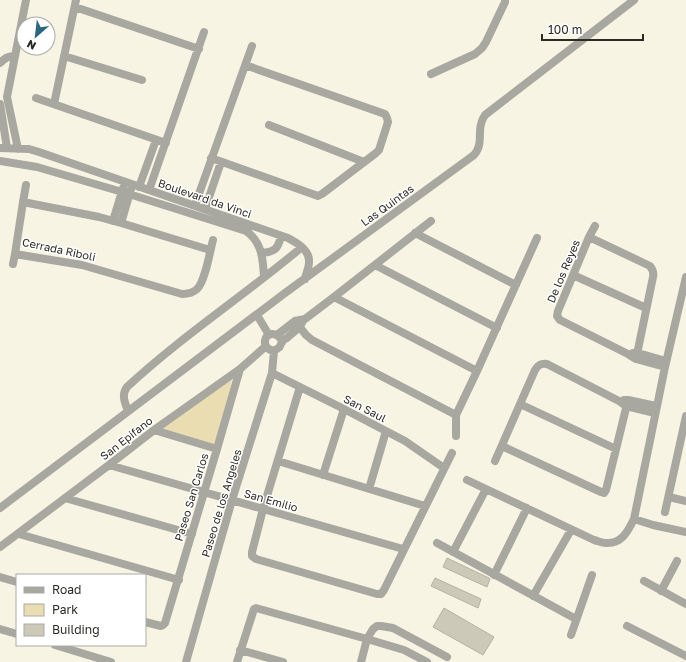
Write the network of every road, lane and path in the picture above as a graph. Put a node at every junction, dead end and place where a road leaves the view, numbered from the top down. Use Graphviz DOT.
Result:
graph roads {
  1 [pos="26,0"];
  2 [pos="505,0"];
  3 [pos="634,0"];
  4 [pos="75,4"];
  5 [pos="204,32"];
  6 [pos="252,46"];
  7 [pos="199,49"];
  8 [pos="15,56"];
  9 [pos="64,56"];
  10 [pos="0,63"];
  11 [pos="244,65"];
  12 [pos="431,74"];
  13 [pos="142,80"];
  14 [pos="4,98"];
  15 [pos="36,98"];
  16 [pos="0,104"];
  17 [pos="54,104"];
  18 [pos="269,125"];
  19 [pos="156,140"];
  20 [pos="166,143"];
  21 [pos="4,148"];
  22 [pos="21,149"];
  23 [pos="211,158"];
  24 [pos="0,161"];
  25 [pos="221,162"];
  26 [pos="364,162"];
  27 [pos="22,164"];
  28 [pos="132,184"];
  29 [pos="26,185"];
  30 [pos="149,190"];
  31 [pos="126,193"];
  32 [pos="23,202"];
  33 [pos="194,205"];
  34 [pos="204,209"];
  35 [pos="431,221"];
  36 [pos="117,222"];
  37 [pos="595,226"];
  38 [pos="259,228"];
  39 [pos="415,233"];
  40 [pos="281,236"];
  41 [pos="253,237"];
  42 [pos="590,237"];
  43 [pos="537,238"];
  44 [pos="213,240"];
  45 [pos="303,249"];
  46 [pos="210,250"];
  47 [pos="261,253"];
  48 [pos="15,254"];
  49 [pos="13,264"];
  50 [pos="375,265"];
  51 [pos="573,274"];
  52 [pos="264,277"];
  53 [pos="686,277"];
  54 [pos="305,279"];
  55 [pos="516,285"];
  56 [pos="334,297"];
  57 [pos="646,308"];
  58 [pos="257,315"];
  59 [pos="298,324"];
  60 [pos="497,328"];
  61 [pos="276,337"];
  62 [pos="266,346"];
  63 [pos="274,351"];
  64 [pos="637,356"];
  65 [pos="666,364"];
  66 [pos="240,369"];
  67 [pos="477,372"];
  68 [pos="272,373"];
  69 [pos="300,387"];
  70 [pos="624,402"];
  71 [pos="520,404"];
  72 [pos="344,409"];
  73 [pos="656,410"];
  74 [pos="128,412"];
  75 [pos="456,415"];
  76 [pos="686,416"];
  77 [pos="154,430"];
  78 [pos="386,431"];
  79 [pos="456,436"];
  80 [pos="502,446"];
  81 [pos="217,449"];
  82 [pos="616,449"];
  83 [pos="452,453"];
  84 [pos="495,461"];
  85 [pos="278,462"];
  86 [pos="109,465"];
  87 [pos="444,468"];
  88 [pos="323,475"];
  89 [pos="467,480"];
  90 [pos="486,488"];
  91 [pos="369,489"];
  92 [pos="204,492"];
  93 [pos="669,497"];
  94 [pos="65,498"];
  95 [pos="232,500"];
  96 [pos="686,501"];
  97 [pos="425,506"];
  98 [pos="0,508"];
  99 [pos="527,508"];
  100 [pos="263,509"];
  101 [pos="665,512"];
  102 [pos="634,519"];
  103 [pos="571,530"];
  104 [pos="686,532"];
  105 [pos="19,534"];
  106 [pos="192,534"];
  107 [pos="437,543"];
  108 [pos="0,547"];
  109 [pos="403,549"];
  110 [pos="453,552"];
  111 [pos="677,561"];
  112 [pos="494,575"];
  113 [pos="592,575"];
  114 [pos="0,577"];
  115 [pos="179,580"];
  116 [pos="644,581"];
  117 [pos="16,582"];
  118 [pos="661,591"];
  119 [pos="533,596"];
  120 [pos="686,604"];
  121 [pos="576,619"];
  122 [pos="146,622"];
  123 [pos="627,626"];
  124 [pos="0,629"];
  125 [pos="16,634"];
  126 [pos="571,635"];
  127 [pos="367,639"];
  128 [pos="58,646"];
  129 [pos="240,650"];
  130 [pos="686,656"];
  131 [pos="446,658"];
  132 [pos="112,662"];
  133 [pos="186,662"];
  134 [pos="237,662"];
  135 [pos="283,662"];
  136 [pos="361,662"];
  137 [pos="427,662"];
  1 -- 8 [label="street"];
  2 -- 12 [label="street"];
  3 -- 54 [label="street, Las Quintas"];
  4 -- 7 [label="street"];
  4 -- 9 [label="street"];
  5 -- 7 [label="street"];
  6 -- 11 [label="street"];
  7 -- 20 [label="street"];
  8 -- 10 [label="street"];
  8 -- 14 [label="street"];
  9 -- 13 [label="street"];
  9 -- 17 [label="street"];
  11 -- 23 [label="street"];
  11 -- 26 [label="street"];
  14 -- 22 [label="street"];
  15 -- 17 [label="street"];
  16 -- 21 [label="street"];
  17 -- 19 [label="street"];
  18 -- 26 [label="street"];
  19 -- 20 [label="street"];
  19 -- 28 [label="street"];
  20 -- 30 [label="street"];
  21 -- 22 [label="street, Boulevard da Vinci"];
  22 -- 27 [label="street"];
  22 -- 28 [label="street, Boulevard da Vinci"];
  23 -- 25 [label="street"];
  23 -- 33 [label="street"];
  24 -- 27 [label="street, Boulevard da Vinci"];
  25 -- 26 [label="street"];
  25 -- 34 [label="street"];
  27 -- 31 [label="street, Boulevard da Vinci"];
  28 -- 30 [label="street, Boulevard da Vinci"];
  28 -- 31 [label="street"];
  29 -- 32 [label="street, Cerrada Riboli"];
  30 -- 33 [label="street, Boulevard da Vinci"];
  31 -- 36 [label="street"];
  31 -- 41 [label="street, Boulevard da Vinci"];
  32 -- 36 [label="street"];
  32 -- 48 [label="street, Cerrada Riboli"];
  33 -- 34 [label="street, Boulevard da Vinci"];
  34 -- 38 [label="street, Boulevard da Vinci"];
  35 -- 39 [label="street"];
  36 -- 46 [label="street"];
  37 -- 42 [label="street"];
  38 -- 40 [label="street"];
  38 -- 41 [label="street, Boulevard da Vinci"];
  39 -- 50 [label="street"];
  39 -- 55 [label="street"];
  40 -- 45 [label="street"];
  40 -- 47 [label="street"];
  41 -- 47 [label="street"];
  42 -- 51 [label="street, De los Reyes"];
  42 -- 57 [label="street, De los Reyes"];
  43 -- 55 [label="street"];
  44 -- 46 [label="street, Cerrada Riboli"];
  45 -- 52 [label="street"];
  45 -- 54 [label="street"];
  46 -- 48 [label="street, Cerrada Riboli"];
  47 -- 52 [label="street"];
  48 -- 49 [label="street"];
  50 -- 56 [label="street"];
  50 -- 60 [label="street"];
  51 -- 57 [label="street"];
  51 -- 64 [label="street, De los Reyes"];
  52 -- 74 [label="street"];
  53 -- 65 [label="street"];
  54 -- 58 [label="street, Las Quintas"];
  55 -- 60 [label="street"];
  56 -- 59 [label="street"];
  56 -- 67 [label="street"];
  57 -- 64 [label="street, De los Reyes"];
  58 -- 61 [label="street"];
  58 -- 74 [label="street, Las Quintas"];
  59 -- 61 [label="street"];
  59 -- 75 [label="street"];
  60 -- 67 [label="street"];
  61 -- 62 [label="street"];
  61 -- 63 [label="street"];
  62 -- 63 [label="street"];
  62 -- 66 [label="street, San Epifano"];
  63 -- 68 [label="street, Paseo de los Angeles"];
  64 -- 65 [label="street"];
  65 -- 73 [label="street"];
  66 -- 77 [label="street, San Epifano"];
  66 -- 81 [label="street, Paseo San Carlos"];
  67 -- 75 [label="street"];
  68 -- 69 [label="street, San Saul"];
  68 -- 95 [label="street, Paseo de los Angeles"];
  69 -- 72 [label="street, San Saul"];
  69 -- 85 [label="street"];
  70 -- 71 [label="street"];
  70 -- 73 [label="street"];
  70 -- 82 [label="street"];
  71 -- 80 [label="street"];
  71 -- 82 [label="street"];
  72 -- 78 [label="street, San Saul"];
  72 -- 88 [label="street"];
  73 -- 102 [label="street"];
  74 -- 98 [label="street, Las Quintas"];
  75 -- 79 [label="street"];
  76 -- 93 [label="street"];
  77 -- 81 [label="street"];
  77 -- 86 [label="street, San Epifano"];
  78 -- 87 [label="street, San Saul"];
  78 -- 91 [label="street"];
  80 -- 82 [label="street"];
  80 -- 84 [label="street"];
  81 -- 92 [label="street, Paseo San Carlos"];
  83 -- 87 [label="street"];
  85 -- 88 [label="street"];
  85 -- 100 [label="street"];
  86 -- 92 [label="street, San Emilio"];
  86 -- 94 [label="street, San Epifano"];
  87 -- 97 [label="street"];
  88 -- 91 [label="street"];
  89 -- 90 [label="street"];
  90 -- 99 [label="street"];
  90 -- 110 [label="street"];
  91 -- 97 [label="street"];
  92 -- 95 [label="street, San Emilio"];
  92 -- 106 [label="street, Paseo San Carlos"];
  93 -- 96 [label="street"];
  93 -- 101 [label="street"];
  94 -- 105 [label="street, San Epifano"];
  94 -- 106 [label="street"];
  95 -- 100 [label="street, San Emilio"];
  95 -- 133 [label="street, Paseo de los Angeles"];
  97 -- 109 [label="street"];
  99 -- 103 [label="street"];
  99 -- 112 [label="street"];
  100 -- 109 [label="street, San Emilio"];
  100 -- 109 [label="street"];
  102 -- 103 [label="street"];
  102 -- 104 [label="street"];
  103 -- 119 [label="street"];
  105 -- 108 [label="street, San Epifano"];
  105 -- 115 [label="street"];
  106 -- 115 [label="street, Paseo San Carlos"];
  107 -- 110 [label="street"];
  110 -- 112 [label="street"];
  111 -- 118 [label="street"];
  112 -- 119 [label="street"];
  113 -- 121 [label="street"];
  114 -- 117 [label="street"];
  115 -- 122 [label="street, Paseo San Carlos"];
  116 -- 118 [label="street"];
  118 -- 120 [label="street"];
  119 -- 121 [label="street"];
  121 -- 126 [label="street"];
  123 -- 130 [label="street"];
  124 -- 125 [label="street"];
  127 -- 129 [label="street"];
  127 -- 131 [label="street"];
  127 -- 136 [label="street"];
  127 -- 137 [label="street"];
  128 -- 132 [label="street"];
  129 -- 134 [label="street"];
  129 -- 135 [label="street"];
}
